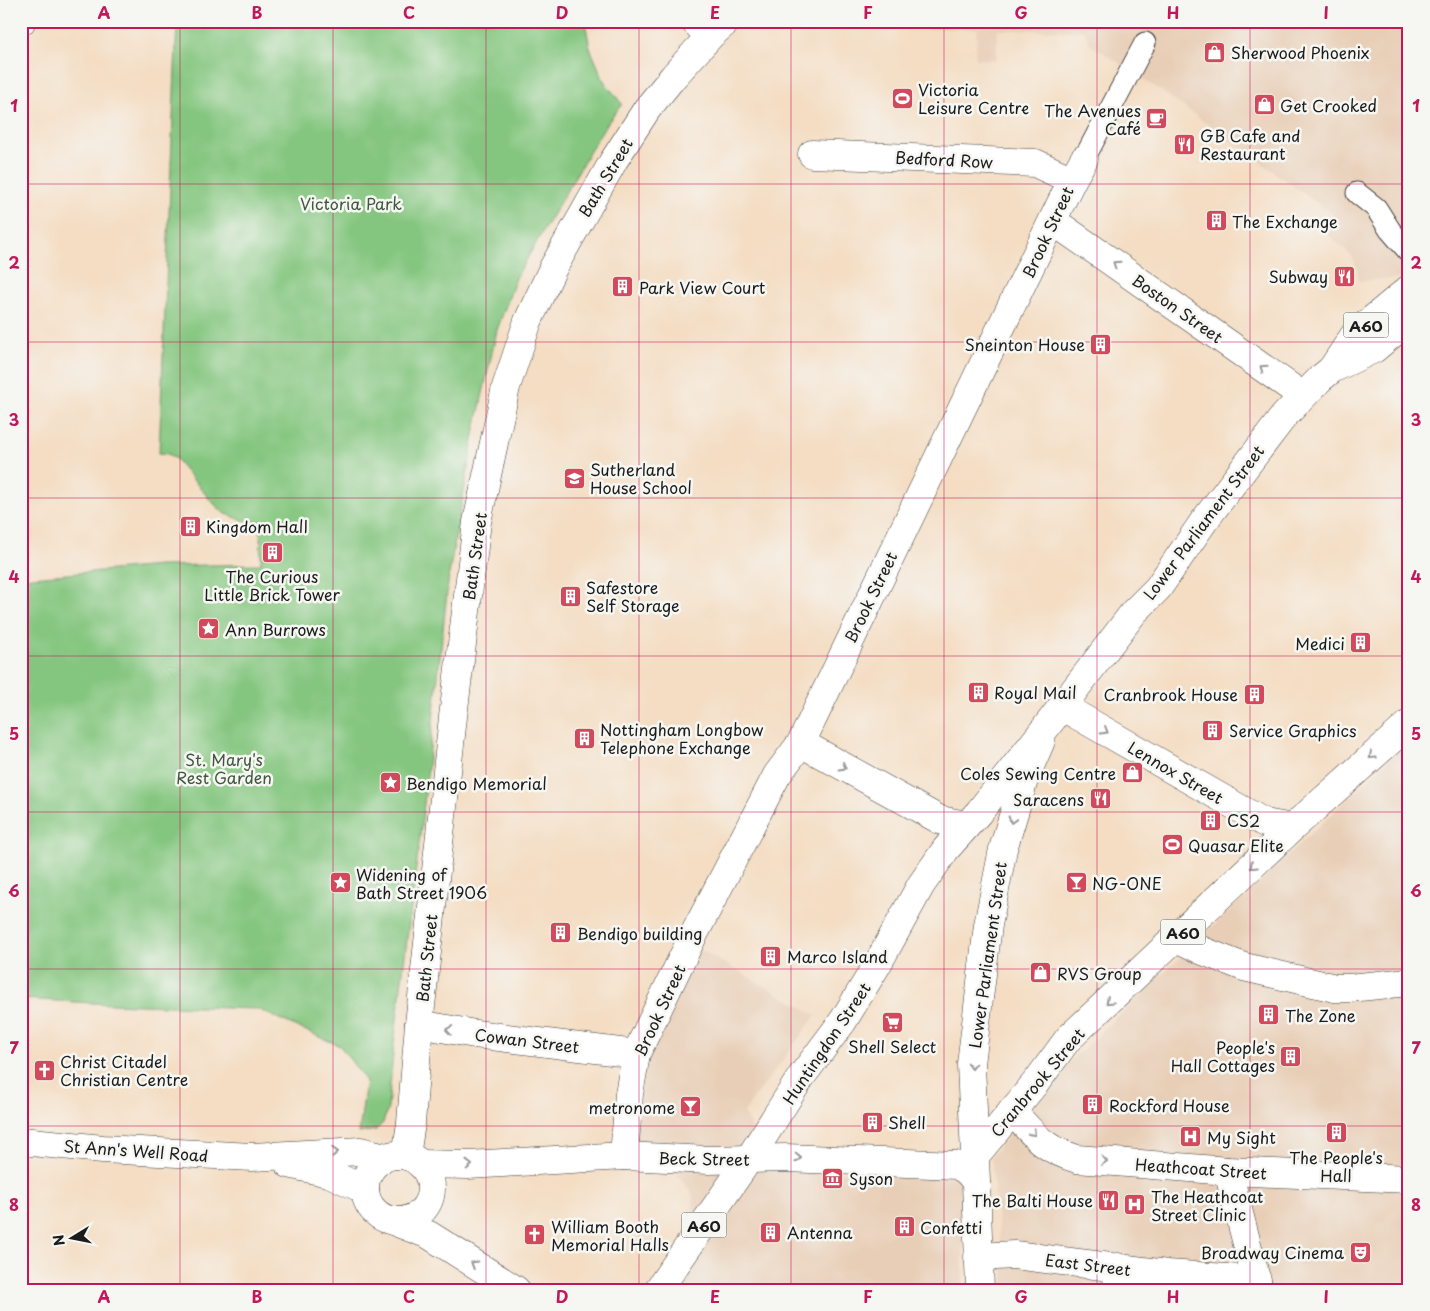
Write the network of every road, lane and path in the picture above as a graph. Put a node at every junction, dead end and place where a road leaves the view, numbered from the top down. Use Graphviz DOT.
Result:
graph roads {
  1 [pos="710,26"];
  2 [pos="1145,43"];
  3 [pos="812,154"];
  4 [pos="1078,170"];
  5 [pos="1357,193"];
  6 [pos="1053,221"];
  7 [pos="1409,252"];
  8 [pos="1409,290"];
  9 [pos="1409,320"];
  10 [pos="1332,369"];
  11 [pos="1303,396"];
  12 [pos="1055,715"];
  13 [pos="1409,724"];
  14 [pos="801,743"];
  15 [pos="966,825"];
  16 [pos="1292,828"];
  17 [pos="1177,938"];
  18 [pos="1409,982"];
  19 [pos="419,1024"];
  20 [pos="636,1054"];
  21 [pos="1012,1111"];
  22 [pos="21,1141"];
  23 [pos="624,1156"];
  24 [pos="975,1156"];
  25 [pos="252,1157"];
  26 [pos="404,1159"];
  27 [pos="750,1159"];
  28 [pos="1228,1170"];
  29 [pos="1409,1179"];
  30 [pos="977,1186"];
  31 [pos="365,1190"];
  32 [pos="390,1220"];
  33 [pos="978,1257"];
  34 [pos="1117,1278"];
  35 [pos="1258,1285"];
  36 [pos="516,1290"];
  37 [pos="658,1290"];
  38 [pos="980,1290"];
  1 -- 19 [label="main road, Bath Street"];
  2 -- 4 [label="street, Brook Street"];
  3 -- 4 [label="main road, Bedford Row"];
  4 -- 6 [label="main road, Brook Street"];
  5 -- 7 [label="street"];
  11 -- 6 [label="main road, Boston Street, one-way"];
  6 -- 14 [label="main road, Brook Street"];
  8 -- 10 [label="main road, Lower Parliament Street / A60"];
  9 -- 10 [label="main road, Lower Parliament Street / A60"];
  10 -- 11 [label="main road, Lower Parliament Street / A60"];
  11 -- 12 [label="main road, Lower Parliament Street / A60"];
  12 -- 15 [label="main road, Huntingdon Street / A60"];
  12 -- 16 [label="main road, Lennox Street, one-way"];
  12 -- 24 [label="main road, Lower Parliament Street, one-way"];
  13 -- 16 [label="main road, Cranbrook Street / A60, one-way"];
  14 -- 15 [label="main road, one-way"];
  14 -- 20 [label="main road, Brook Street"];
  15 -- 27 [label="main road, Huntingdon Street / A60"];
  16 -- 17 [label="main road, Cranbrook Street / A60, one-way"];
  17 -- 18 [label="main road"];
  17 -- 21 [label="main road, Cranbrook Street / A60, one-way"];
  20 -- 19 [label="main road, Cowan Street, one-way"];
  19 -- 26 [label="main road, Bath Street"];
  20 -- 23 [label="main road, Brook Street"];
  21 -- 24 [label="main road, Cranbrook Street / A60"];
  21 -- 28 [label="main road, Heathcoat Street, one-way"];
  22 -- 25 [label="main road, St Ann's Well Road"];
  26 -- 23 [label="main road, Beck Street, one-way"];
  23 -- 27 [label="main road, Beck Street"];
  24 -- 30 [label="main road, Lower Parliament Street"];
  25 -- 26 [label="main road, St Ann's Well Road, one-way"];
  25 -- 31 [label="main road, St Ann's Well Road"];
  26 -- 31 [label="main road"];
  26 -- 32 [label="main road"];
  27 -- 30 [label="main road, Beck Street, one-way"];
  27 -- 37 [label="main road, Huntingdon Street / A60"];
  28 -- 29 [label="main road, Heathcoat Street"];
  28 -- 35 [label="main road"];
  30 -- 33 [label="main road, Lower Parliament Street"];
  31 -- 32 [label="main road"];
  36 -- 32 [label="main road, one-way"];
  33 -- 34 [label="main road, East Street"];
  33 -- 38 [label="main road, Lower Parliament Street"];
  34 -- 35 [label="main road, East Street"];
}
